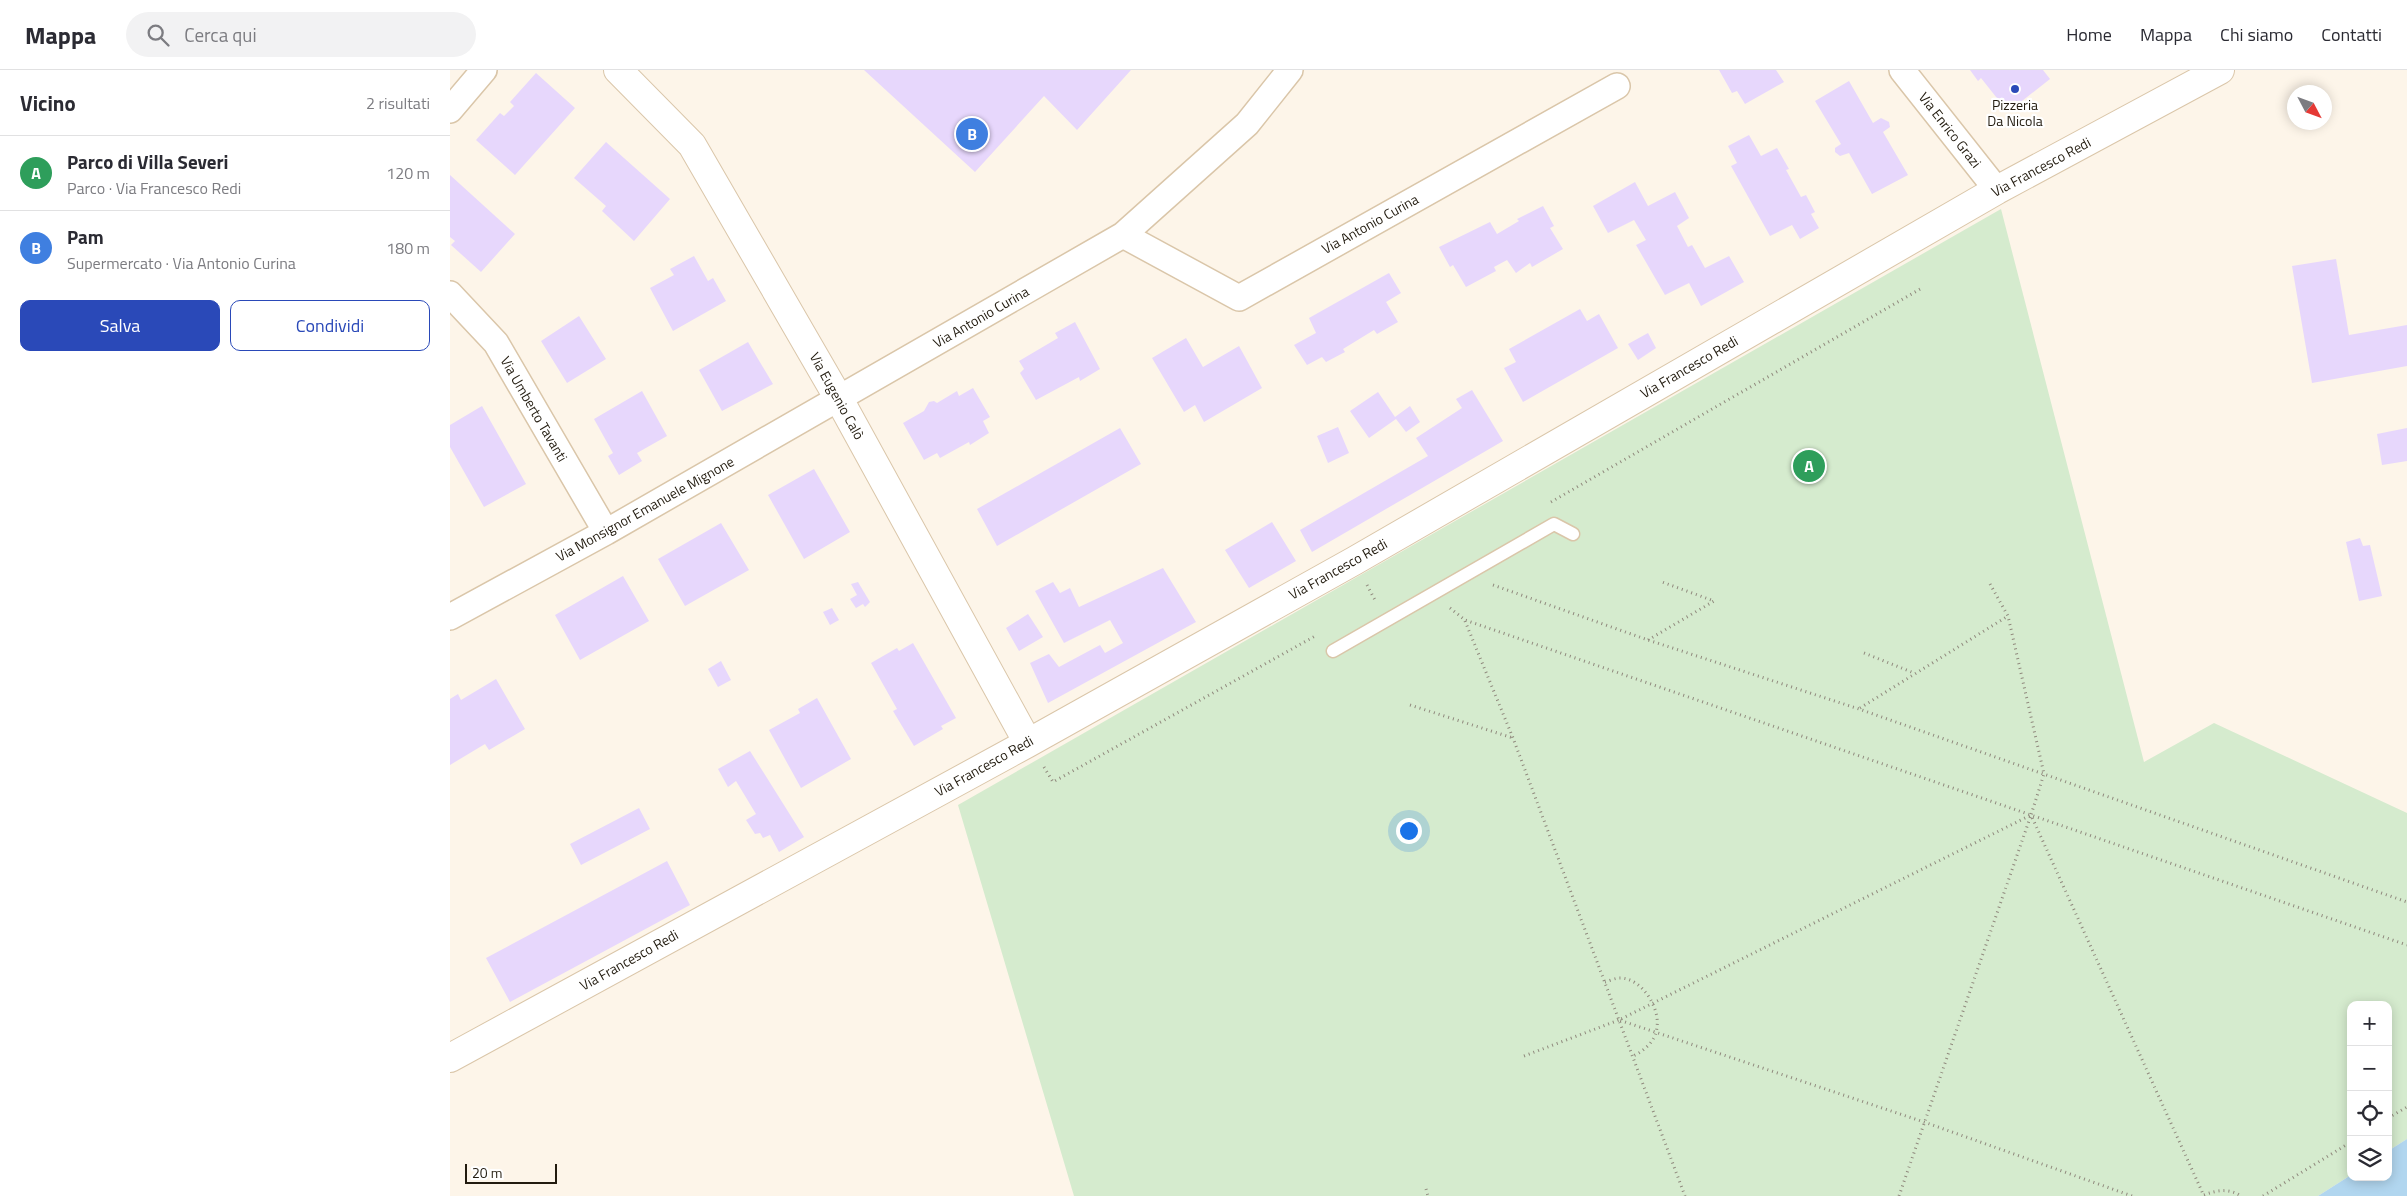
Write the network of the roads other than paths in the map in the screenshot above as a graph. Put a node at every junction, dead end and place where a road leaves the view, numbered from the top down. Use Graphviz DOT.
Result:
graph roads {
  1 [pos="484,70"];
  2 [pos="618,70"];
  3 [pos="1290,70"];
  4 [pos="1902,70"];
  5 [pos="2220,70"];
  6 [pos="1617,86"];
  7 [pos="450,110"];
  8 [pos="1997,190"];
  9 [pos="1123,235"];
  10 [pos="450,294"];
  11 [pos="839,399"];
  12 [pos="606,532"];
  13 [pos="1573,534"];
  14 [pos="450,617"];
  15 [pos="1334,652"];
  16 [pos="1028,742"];
  17 [pos="450,1058"];
  1 -- 7 [label="street"];
  2 -- 11 [label="street, Via Eugenio Calò"];
  3 -- 9 [label="street, Via Antonio Curina"];
  4 -- 8 [label="street, Via Enrico Grazi"];
  5 -- 8 [label="street, Via Francesco Redi"];
  6 -- 9 [label="street, Via Antonio Curina"];
  8 -- 16 [label="street, Via Francesco Redi"];
  9 -- 11 [label="street, Via Antonio Curina"];
  10 -- 12 [label="street, Via Umberto Tavanti"];
  11 -- 12 [label="street, Via Monsignor Emanuele Mignone"];
  11 -- 16 [label="street, Via Eugenio Calò"];
  12 -- 14 [label="street, Via Monsignor Emanuele Mignone"];
  13 -- 15 [label="lane"];
  16 -- 17 [label="street, Via Francesco Redi"];
}
